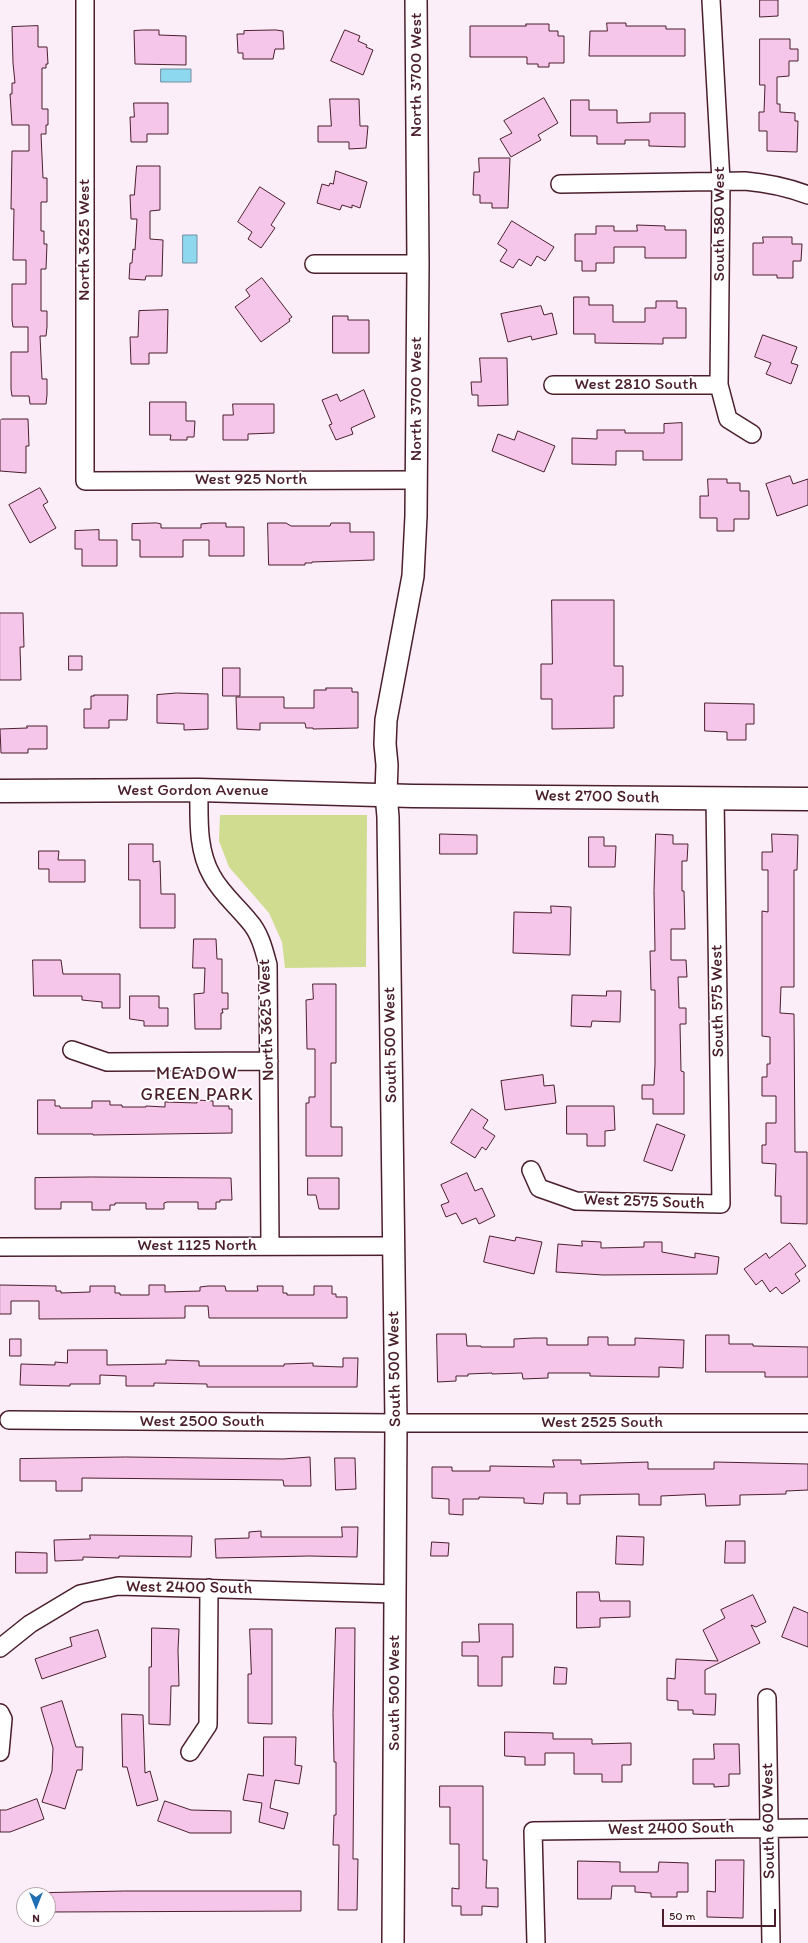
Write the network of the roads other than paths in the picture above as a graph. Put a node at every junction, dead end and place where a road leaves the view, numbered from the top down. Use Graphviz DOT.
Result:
graph roads {
  1 [pos="85,0"];
  2 [pos="416,0"];
  3 [pos="711,0"];
  4 [pos="721,181"];
  5 [pos="560,184"];
  6 [pos="808,195"];
  7 [pos="314,264"];
  8 [pos="418,264"];
  9 [pos="719,384"];
  10 [pos="553,385"];
  11 [pos="752,434"];
  12 [pos="84,480"];
  13 [pos="417,480"];
  14 [pos="199,790"];
  15 [pos="0,791"];
  16 [pos="386,794"];
  17 [pos="808,798"];
  18 [pos="716,799"];
  19 [pos="72,1050"];
  20 [pos="269,1061"];
  21 [pos="531,1170"];
  22 [pos="721,1204"];
  23 [pos="270,1246"];
  24 [pos="394,1246"];
  25 [pos="0,1247"];
  26 [pos="9,1420"];
  27 [pos="396,1423"];
  28 [pos="808,1423"];
  29 [pos="209,1588"];
  30 [pos="395,1594"];
  31 [pos="0,1648"];
  32 [pos="767,1698"];
  33 [pos="0,1713"];
  34 [pos="0,1752"];
  35 [pos="190,1752"];
  36 [pos="769,1828"];
  37 [pos="808,1828"];
  38 [pos="393,1943"];
  39 [pos="536,1943"];
  40 [pos="771,1943"];
  1 -- 12 [label="street, North 3625 West"];
  2 -- 8 [label="street, North 3700 West"];
  3 -- 4 [label="street, South 580 West"];
  4 -- 5 [label="street"];
  4 -- 6 [label="street"];
  4 -- 9 [label="street, South 580 West"];
  7 -- 8 [label="street"];
  8 -- 13 [label="street, North 3700 West"];
  9 -- 10 [label="street, West 2810 South"];
  9 -- 11 [label="street, South 580 West"];
  12 -- 13 [label="street, West 925 North"];
  13 -- 16 [label="street, North 3700 West"];
  14 -- 15 [label="main road, West Gordon Avenue"];
  14 -- 16 [label="main road, West Gordon Avenue"];
  14 -- 20 [label="street, North 3625 West"];
  16 -- 18 [label="main road, West 2700 South"];
  16 -- 24 [label="street, South 500 West"];
  17 -- 18 [label="main road, West 2700 South"];
  18 -- 22 [label="street, South 575 West"];
  19 -- 20 [label="street"];
  20 -- 23 [label="street, North 3625 West"];
  21 -- 22 [label="street, West 2575 South"];
  23 -- 24 [label="street, West 1125 North"];
  23 -- 25 [label="street, West 1125 North"];
  24 -- 27 [label="street, South 500 West"];
  26 -- 27 [label="street, West 2500 South"];
  27 -- 28 [label="street, West 2525 South"];
  27 -- 30 [label="street, South 500 West"];
  29 -- 30 [label="street, West 2400 South"];
  29 -- 31 [label="street, West 2400 South"];
  29 -- 35 [label="street"];
  30 -- 38 [label="street, South 500 West"];
  32 -- 36 [label="street, South 600 West"];
  33 -- 34 [label="street"];
  36 -- 37 [label="street, West 2400 South"];
  36 -- 39 [label="street, West 2400 South"];
  36 -- 40 [label="street, South 600 West"];
}
